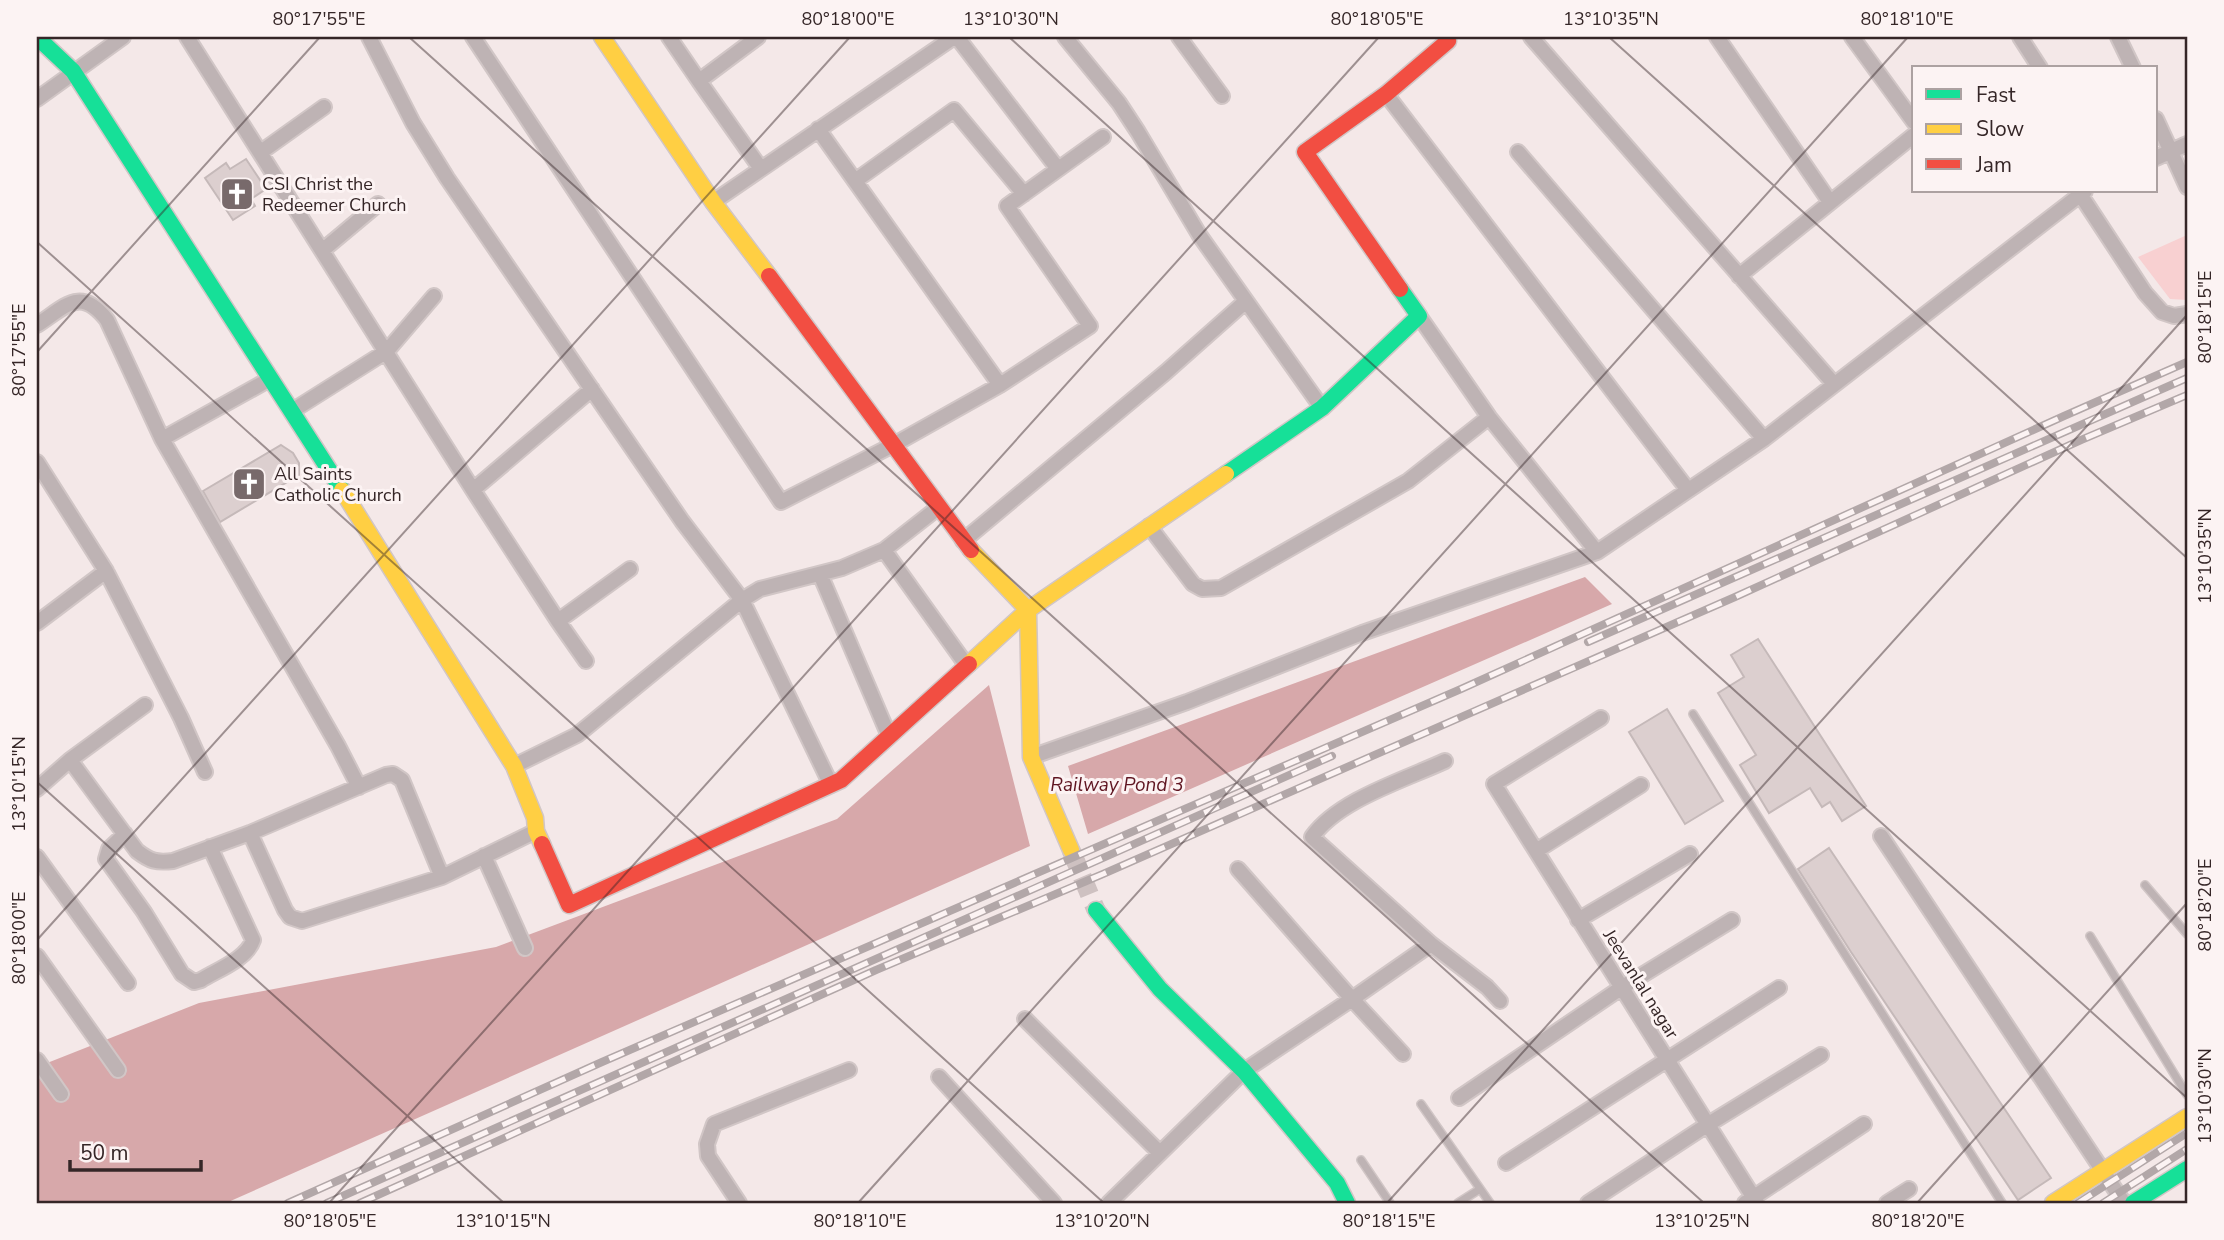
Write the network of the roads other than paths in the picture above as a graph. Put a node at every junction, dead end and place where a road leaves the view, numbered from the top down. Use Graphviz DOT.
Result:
graph roads {
  1 [pos="37,37"];
  2 [pos="123,37"];
  3 [pos="187,37"];
  4 [pos="369,37"];
  5 [pos="473,37"];
  6 [pos="602,37"];
  7 [pos="669,37"];
  8 [pos="758,37"];
  9 [pos="955,37"];
  10 [pos="1065,37"];
  11 [pos="1179,37"];
  12 [pos="1531,37"];
  13 [pos="1717,37"];
  14 [pos="1852,37"];
  15 [pos="2020,37"];
  16 [pos="2118,37"];
  17 [pos="1450,38"];
  18 [pos="2039,66"];
  19 [pos="2132,66"];
  20 [pos="73,71"];
  21 [pos="699,81"];
  22 [pos="1386,94"];
  23 [pos="1222,96"];
  24 [pos="37,99"];
  25 [pos="324,107"];
  26 [pos="1912,119"];
  27 [pos="2158,123"];
  28 [pos="818,129"];
  29 [pos="1103,137"];
  30 [pos="1912,137"];
  31 [pos="2187,144"];
  32 [pos="2171,151"];
  33 [pos="261,152"];
  34 [pos="1518,152"];
  35 [pos="2158,157"];
  36 [pos="761,169"];
  37 [pos="1058,169"];
  38 [pos="855,181"];
  39 [pos="2187,187"];
  40 [pos="2081,192"];
  41 [pos="1024,194"];
  42 [pos="713,202"];
  43 [pos="1830,202"];
  44 [pos="378,204"];
  45 [pos="323,250"];
  46 [pos="1739,276"];
  47 [pos="435,296"];
  48 [pos="1246,301"];
  49 [pos="2187,314"];
  50 [pos="1419,316"];
  51 [pos="37,325"];
  52 [pos="387,351"];
  53 [pos="270,379"];
  54 [pos="1834,384"];
  55 [pos="1000,385"];
  56 [pos="592,390"];
  57 [pos="1322,408"];
  58 [pos="292,411"];
  59 [pos="1489,417"];
  60 [pos="163,439"];
  61 [pos="1764,439"];
  62 [pos="895,444"];
  63 [pos="37,462"];
  64 [pos="473,490"];
  65 [pos="1688,490"];
  66 [pos="939,507"];
  67 [pos="1149,526"];
  68 [pos="963,541"];
  69 [pos="884,550"];
  70 [pos="1597,552"];
  71 [pos="630,569"];
  72 [pos="106,571"];
  73 [pos="820,574"];
  74 [pos="742,600"];
  75 [pos="1028,610"];
  76 [pos="558,621"];
  77 [pos="37,623"];
  78 [pos="586,662"];
  79 [pos="967,666"];
  80 [pos="145,705"];
  81 [pos="1693,714"];
  82 [pos="1601,718"];
  83 [pos="889,736"];
  84 [pos="1031,757"];
  85 [pos="70,760"];
  86 [pos="1445,761"];
  87 [pos="514,766"];
  88 [pos="205,772"];
  89 [pos="831,785"];
  90 [pos="1641,785"];
  91 [pos="359,787"];
  92 [pos="37,789"];
  93 [pos="536,831"];
  94 [pos="250,833"];
  95 [pos="125,834"];
  96 [pos="1881,836"];
  97 [pos="210,847"];
  98 [pos="1071,850"];
  99 [pos="1536,851"];
  100 [pos="1690,854"];
  101 [pos="484,856"];
  102 [pos="37,857"];
  103 [pos="1238,869"];
  104 [pos="442,877"];
  105 [pos="2145,885"];
  106 [pos="1096,910"];
  107 [pos="1578,920"];
  108 [pos="1732,920"];
  109 [pos="2187,934"];
  110 [pos="2090,936"];
  111 [pos="1431,944"];
  112 [pos="525,948"];
  113 [pos="37,956"];
  114 [pos="128,983"];
  115 [pos="1621,988"];
  116 [pos="1779,988"];
  117 [pos="1352,999"];
  118 [pos="1500,1001"];
  119 [pos="1025,1019"];
  120 [pos="1403,1054"];
  121 [pos="1821,1055"];
  122 [pos="1665,1059"];
  123 [pos="37,1060"];
  124 [pos="118,1070"];
  125 [pos="849,1070"];
  126 [pos="1244,1071"];
  127 [pos="939,1077"];
  128 [pos="61,1094"];
  129 [pos="2187,1095"];
  130 [pos="1460,1097"];
  131 [pos="1421,1104"];
  132 [pos="2187,1116"];
  133 [pos="1864,1124"];
  134 [pos="1707,1125"];
  135 [pos="1160,1153"];
  136 [pos="1361,1160"];
  137 [pos="1506,1163"];
  138 [pos="2187,1169"];
  139 [pos="2100,1171"];
  140 [pos="1480,1189"];
  141 [pos="1909,1189"];
  142 [pos="1752,1201"];
  143 [pos="739,1203"];
  144 [pos="1054,1203"];
  145 [pos="1109,1203"];
  146 [pos="1347,1203"];
  147 [pos="1390,1203"];
  148 [pos="1458,1203"];
  149 [pos="1490,1203"];
  150 [pos="1588,1203"];
  151 [pos="1887,1203"];
  152 [pos="2002,1203"];
  153 [pos="2053,1203"];
  154 [pos="2124,1203"];
  155 [pos="2133,1203"];
  1 -- 20 [label="street"];
  2 -- 20 [label="street"];
  3 -- 33 [label="street"];
  4 -- 56 [label="street"];
  5 -- 62 [label="street"];
  6 -- 42 [label="street"];
  7 -- 21 [label="street"];
  8 -- 21 [label="street"];
  9 -- 28 [label="street"];
  9 -- 37 [label="street"];
  10 -- 48 [label="street"];
  11 -- 23 [label="street"];
  12 -- 46 [label="street"];
  13 -- 43 [label="street"];
  14 -- 26 [label="street"];
  15 -- 18 [label="street"];
  16 -- 19 [label="street"];
  17 -- 22 [label="street"];
  20 -- 24 [label="street"];
  20 -- 53 [label="street"];
  21 -- 36 [label="street"];
  22 -- 50 [label="street"];
  22 -- 65 [label="street"];
  25 -- 33 [label="street"];
  27 -- 32 [label="street"];
  28 -- 36 [label="street"];
  28 -- 38 [label="street"];
  29 -- 37 [label="street"];
  30 -- 43 [label="street"];
  31 -- 32 [label="street"];
  32 -- 35 [label="street"];
  32 -- 39 [label="street"];
  33 -- 45 [label="street"];
  34 -- 61 [label="street"];
  36 -- 42 [label="street"];
  37 -- 41 [label="street"];
  38 -- 41 [label="street"];
  38 -- 55 [label="street"];
  40 -- 49 [label="street"];
  40 -- 54 [label="street"];
  41 -- 55 [label="street"];
  42 -- 62 [label="street"];
  43 -- 46 [label="street"];
  44 -- 45 [label="street"];
  45 -- 52 [label="street"];
  46 -- 54 [label="street"];
  47 -- 52 [label="street"];
  48 -- 57 [label="street"];
  48 -- 68 [label="street"];
  50 -- 57 [label="street"];
  50 -- 59 [label="street"];
  51 -- 60 [label="street"];
  52 -- 58 [label="street"];
  52 -- 64 [label="street"];
  53 -- 58 [label="street"];
  53 -- 60 [label="street"];
  54 -- 61 [label="street"];
  55 -- 62 [label="street"];
  56 -- 64 [label="street"];
  56 -- 74 [label="street"];
  57 -- 67 [label="street"];
  58 -- 87 [label="street"];
  59 -- 67 [label="street"];
  59 -- 70 [label="street"];
  60 -- 91 [label="street"];
  61 -- 65 [label="street"];
  62 -- 66 [label="street"];
  63 -- 72 [label="street"];
  64 -- 76 [label="street"];
  65 -- 70 [label="street"];
  66 -- 68 [label="street"];
  66 -- 69 [label="street"];
  67 -- 75 [label="street"];
  68 -- 75 [label="street"];
  69 -- 73 [label="street"];
  69 -- 79 [label="street"];
  70 -- 84 [label="street"];
  71 -- 76 [label="street"];
  72 -- 77 [label="street"];
  72 -- 88 [label="street"];
  73 -- 74 [label="street"];
  73 -- 83 [label="street"];
  74 -- 87 [label="street"];
  74 -- 89 [label="street"];
  75 -- 79 [label="street"];
  75 -- 84 [label="street"];
  76 -- 78 [label="street"];
  79 -- 83 [label="street"];
  80 -- 85 [label="street"];
  81 -- 152 [label="lane"];
  82 -- 99 [label="street, Jeevanlal nagar"];
  83 -- 89 [label="street"];
  84 -- 98 [label="street"];
  85 -- 92 [label="street"];
  85 -- 95 [label="street"];
  86 -- 111 [label="street"];
  87 -- 93 [label="street"];
  89 -- 93 [label="street"];
  90 -- 99 [label="street"];
  91 -- 94 [label="street"];
  91 -- 104 [label="street"];
  93 -- 101 [label="street"];
  94 -- 97 [label="street"];
  94 -- 104 [label="street"];
  95 -- 97 [label="street"];
  95 -- 97 [label="street"];
  96 -- 139 [label="street"];
  99 -- 107 [label="street, Jeevanlal nagar"];
  100 -- 107 [label="street"];
  101 -- 104 [label="street"];
  101 -- 112 [label="street"];
  102 -- 114 [label="street"];
  103 -- 117 [label="street"];
  105 -- 109 [label="lane"];
  106 -- 126 [label="street"];
  107 -- 115 [label="street, Jeevanlal nagar"];
  108 -- 115 [label="street"];
  110 -- 129 [label="lane"];
  111 -- 117 [label="street"];
  111 -- 118 [label="street"];
  113 -- 124 [label="street"];
  115 -- 122 [label="street, Jeevanlal nagar"];
  115 -- 130 [label="street"];
  116 -- 122 [label="street"];
  117 -- 120 [label="street"];
  117 -- 126 [label="street"];
  119 -- 135 [label="street"];
  121 -- 134 [label="street"];
  122 -- 134 [label="street, Jeevanlal nagar"];
  122 -- 137 [label="street"];
  123 -- 128 [label="street"];
  125 -- 143 [label="street"];
  126 -- 135 [label="street"];
  126 -- 146 [label="street"];
  127 -- 144 [label="street"];
  131 -- 140 [label="lane"];
  132 -- 139 [label="street"];
  133 -- 142 [label="street"];
  134 -- 142 [label="street, Jeevanlal nagar"];
  134 -- 150 [label="street"];
  135 -- 145 [label="street"];
  136 -- 147 [label="lane"];
  138 -- 155 [label="street"];
  139 -- 153 [label="street"];
  139 -- 154 [label="street"];
  140 -- 148 [label="lane"];
  140 -- 149 [label="lane"];
  141 -- 151 [label="street"];
}
